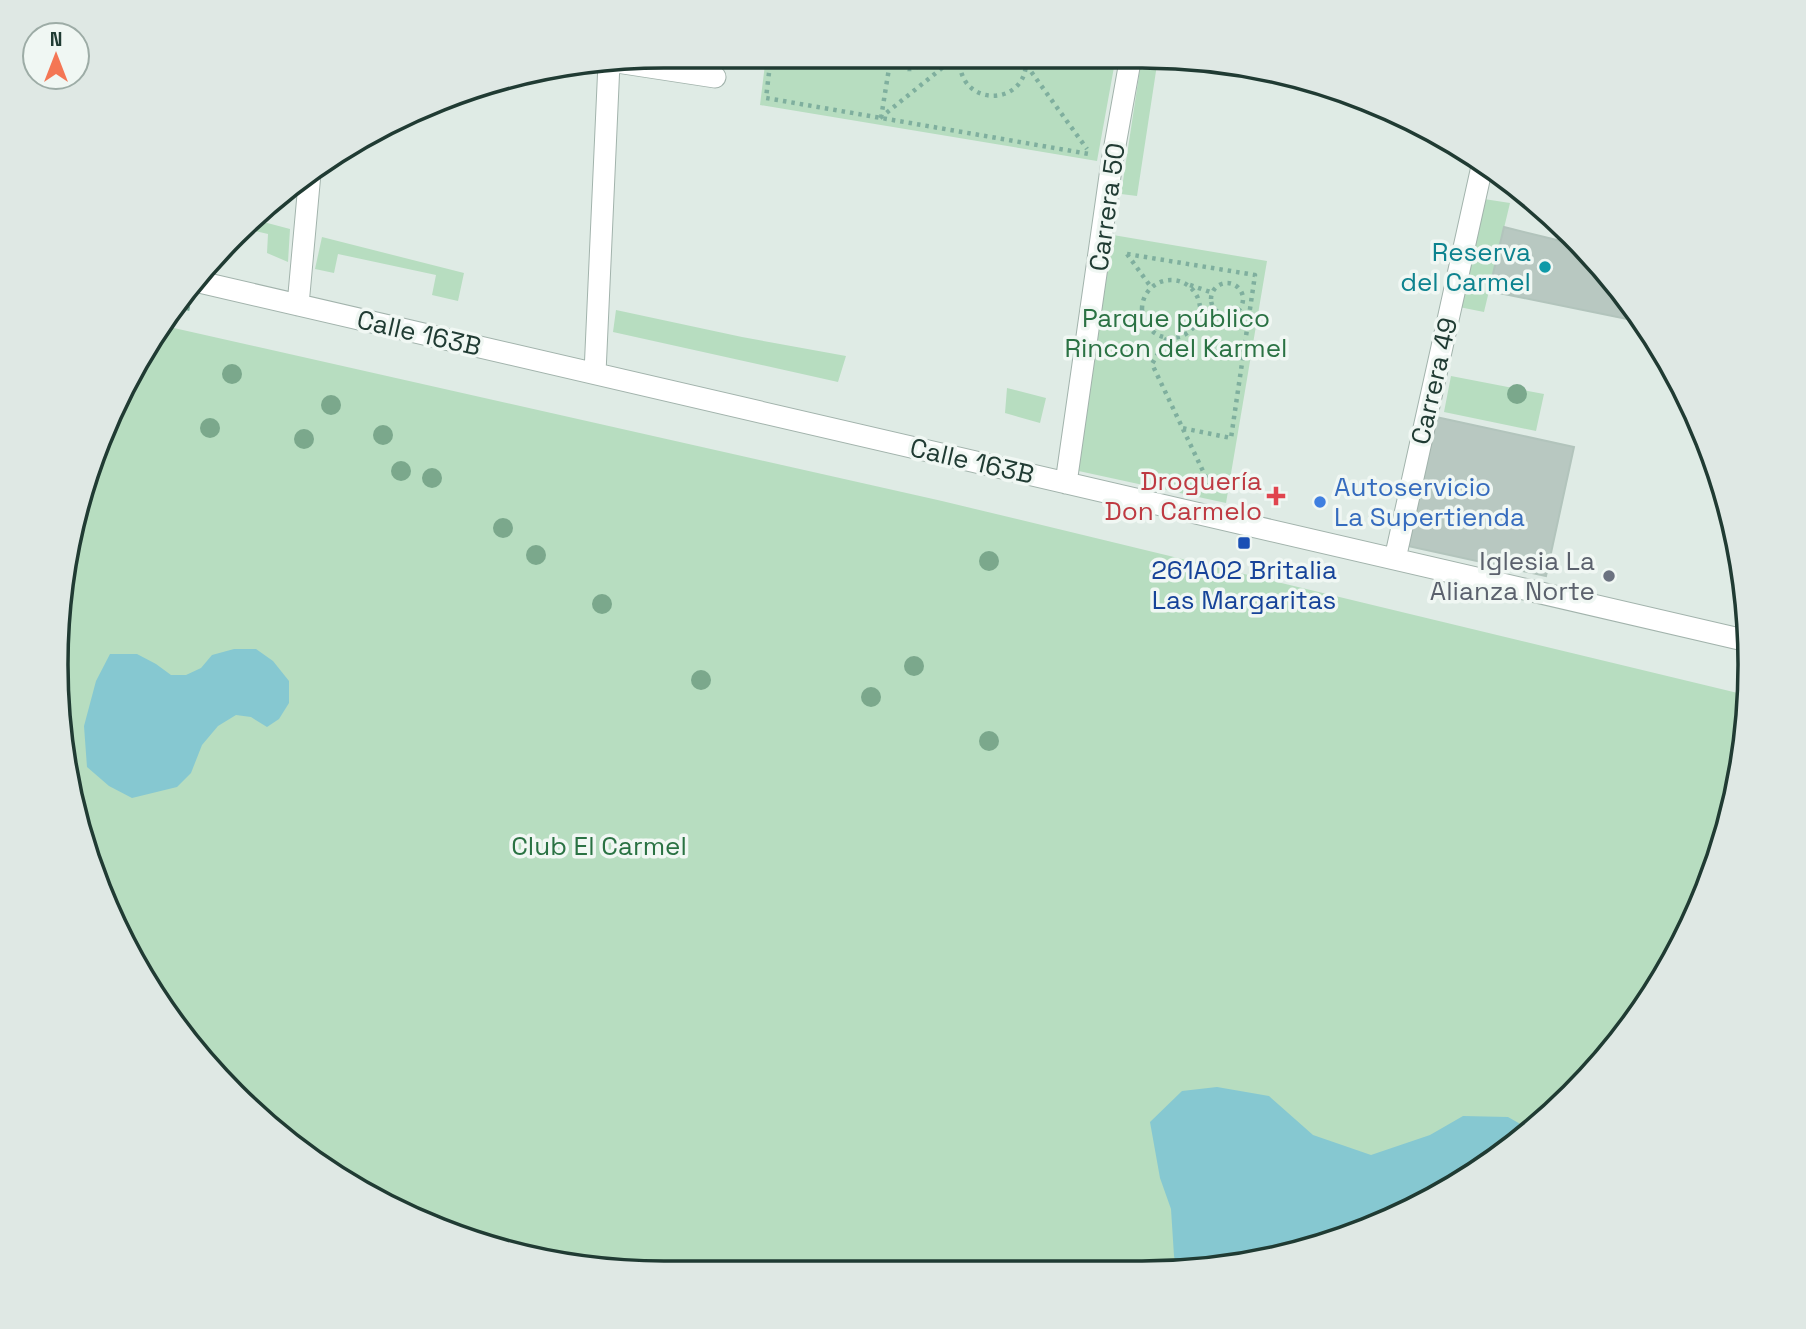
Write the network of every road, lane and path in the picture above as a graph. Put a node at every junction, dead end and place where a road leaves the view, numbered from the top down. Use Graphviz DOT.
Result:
graph roads {
  1 [pos="658,68"];
  2 [pos="770,68"];
  3 [pos="889,68"];
  4 [pos="894,68"];
  5 [pos="943,68"];
  6 [pos="960,68"];
  7 [pos="1026,68"];
  8 [pos="1028,68"];
  9 [pos="1128,68"];
  10 [pos="609,71"];
  11 [pos="888,72"];
  12 [pos="715,77"];
  13 [pos="880,118"];
  14 [pos="1091,154"];
  15 [pos="1112,162"];
  16 [pos="1480,174"];
  17 [pos="309,186"];
  18 [pos="1103,233"];
  19 [pos="1127,254"];
  20 [pos="206,284"];
  21 [pos="1188,284"];
  22 [pos="1151,287"];
  23 [pos="1213,293"];
  24 [pos="298,305"];
  25 [pos="1217,311"];
  26 [pos="1193,328"];
  27 [pos="1167,338"];
  28 [pos="595,373"];
  29 [pos="1182,428"];
  30 [pos="1066,483"];
  31 [pos="1200,491"];
  32 [pos="1395,559"];
  33 [pos="1737,638"];
  1 -- 12 [label="street"];
  2 -- 13 [label="path"];
  3 -- 11 [label="path"];
  4 -- 11 [label="path"];
  5 -- 13 [label="path"];
  6 -- 7 [label="path"];
  8 -- 14 [label="path"];
  9 -- 15 [label="street, Carrera 50"];
  10 -- 28 [label="street"];
  11 -- 13 [label="path"];
  13 -- 14 [label="path"];
  14 -- 15 [label="path"];
  15 -- 18 [label="street, Carrera 50"];
  16 -- 32 [label="street, Carrera 49"];
  17 -- 24 [label="street"];
  18 -- 19 [label="path"];
  18 -- 30 [label="street, Carrera 50"];
  19 -- 22 [label="path"];
  19 -- 29 [label="path"];
  20 -- 24 [label="street, Calle 163B"];
  21 -- 22 [label="path"];
  21 -- 23 [label="path"];
  21 -- 26 [label="path"];
  22 -- 27 [label="path"];
  23 -- 25 [label="path"];
  23 -- 25 [label="path"];
  24 -- 28 [label="street, Calle 163B"];
  25 -- 26 [label="path"];
  26 -- 27 [label="path"];
  27 -- 29 [label="path"];
  28 -- 30 [label="street, Calle 163B"];
  29 -- 31 [label="path"];
  30 -- 32 [label="street, Calle 163B"];
  32 -- 33 [label="street, Calle 163B"];
}
